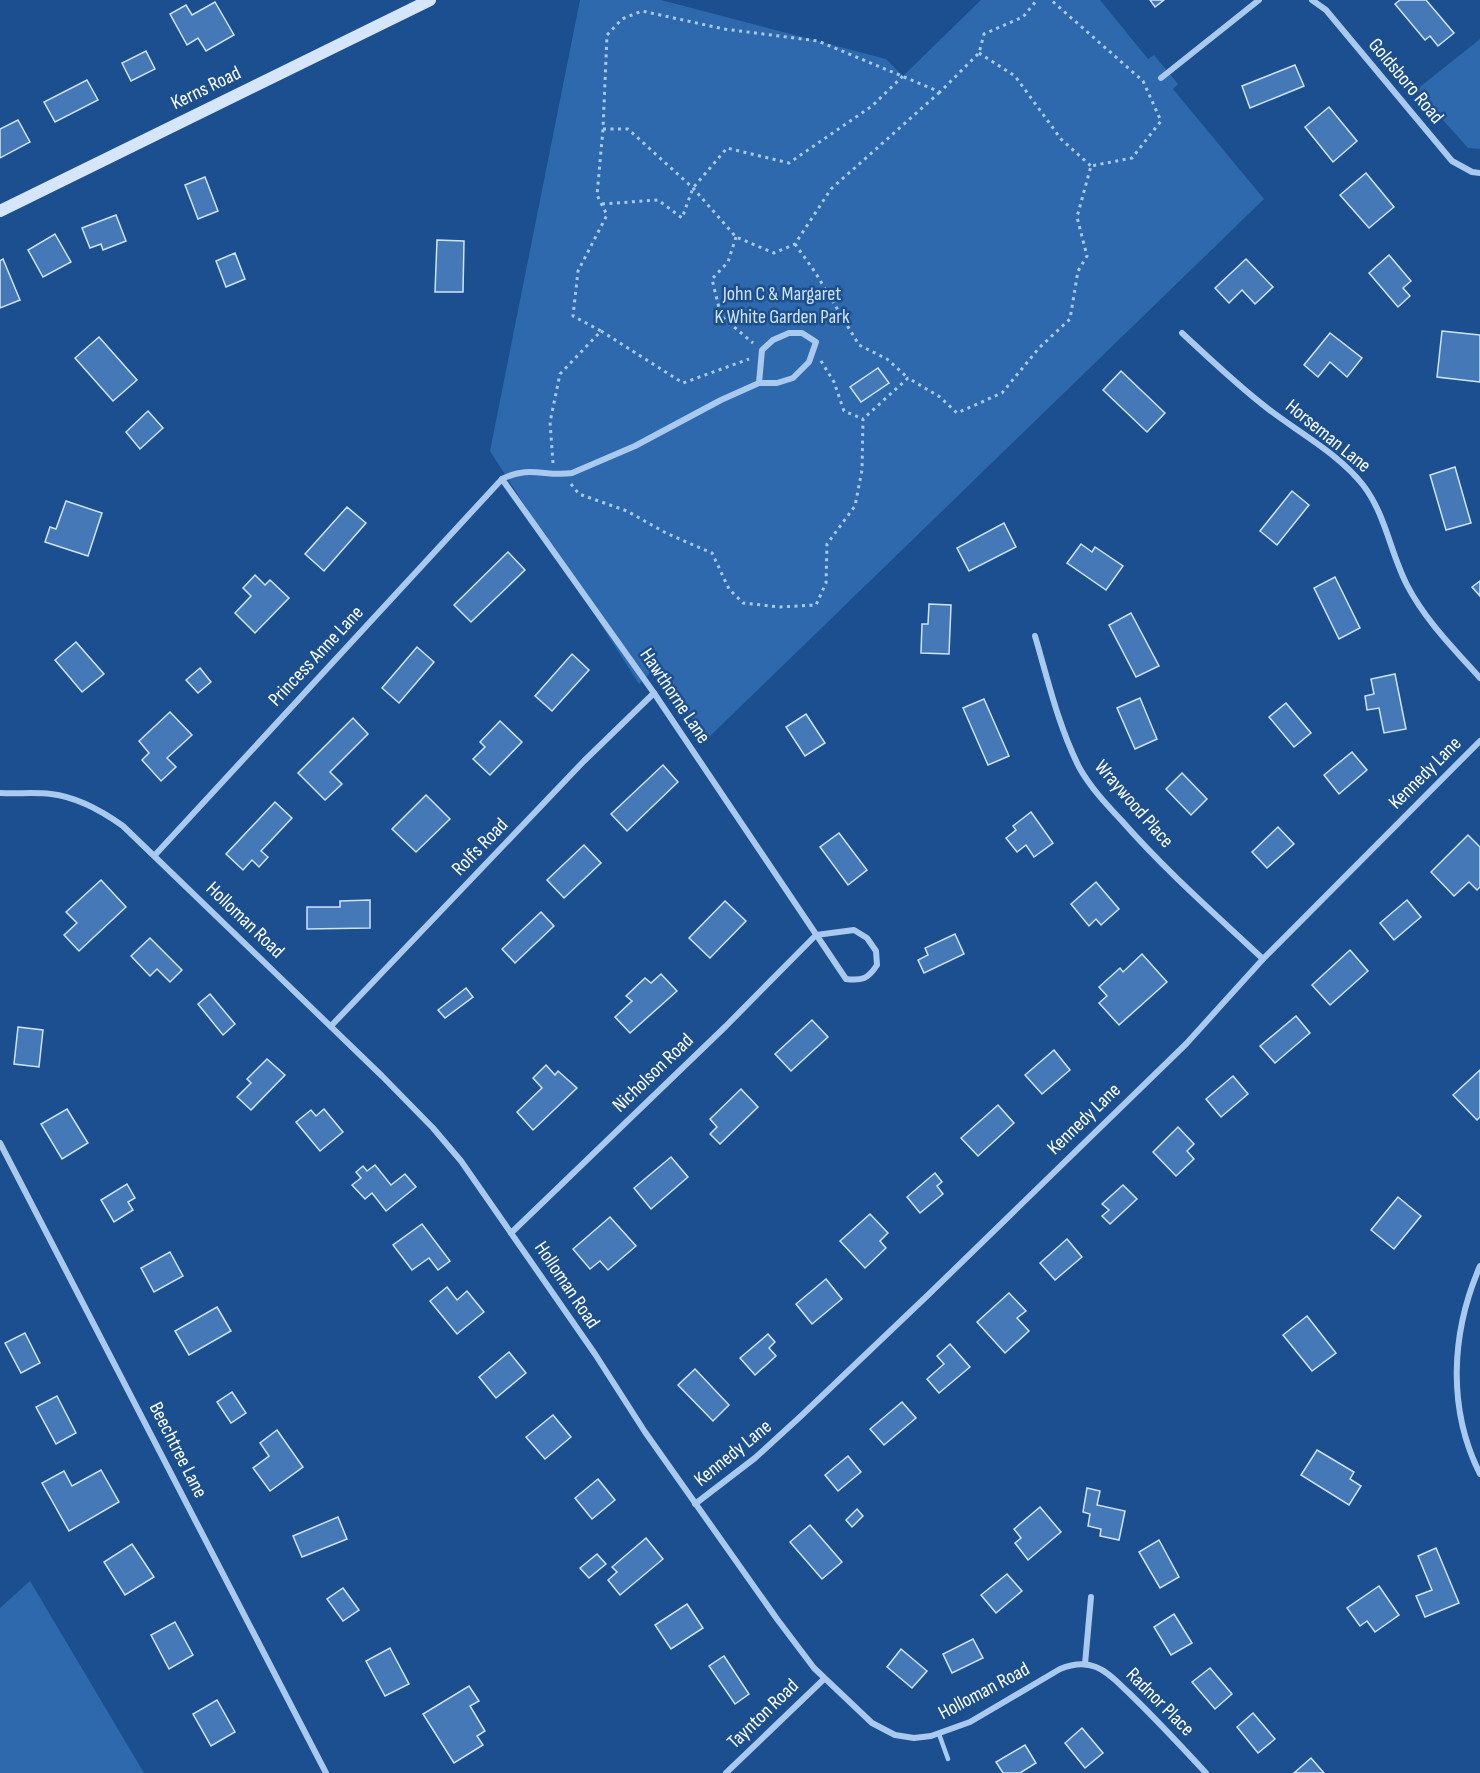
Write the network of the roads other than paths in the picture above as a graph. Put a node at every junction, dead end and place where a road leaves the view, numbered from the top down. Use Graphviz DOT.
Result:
graph roads {
  1 [pos="430,0"];
  2 [pos="1259,0"];
  3 [pos="1312,0"];
  4 [pos="1161,78"];
  5 [pos="1480,173"];
  6 [pos="0,211"];
  7 [pos="1182,333"];
  8 [pos="759,383"];
  9 [pos="502,479"];
  10 [pos="1035,636"];
  11 [pos="1480,678"];
  12 [pos="654,693"];
  13 [pos="1480,741"];
  14 [pos="0,793"];
  15 [pos="154,855"];
  16 [pos="816,935"];
  17 [pos="1263,959"];
  18 [pos="331,1026"];
  19 [pos="0,1143"];
  20 [pos="511,1233"];
  21 [pos="1480,1266"];
  22 [pos="1480,1474"];
  23 [pos="695,1504"];
  24 [pos="1091,1597"];
  25 [pos="1085,1664"];
  26 [pos="824,1679"];
  27 [pos="939,1734"];
  28 [pos="948,1759"];
  29 [pos="326,1773"];
  30 [pos="726,1773"];
  31 [pos="1206,1773"];
  1 -- 6 [label="street, Kerns Road"];
  2 -- 4 [label="street"];
  3 -- 5 [label="street, Goldsboro Road"];
  7 -- 11 [label="street, Horseman Lane"];
  8 -- 8 [label="street"];
  8 -- 9 [label="street"];
  9 -- 12 [label="street, Hawthorne Lane"];
  9 -- 15 [label="street, Princess Anne Lane"];
  10 -- 17 [label="street, Wraywood Place"];
  12 -- 16 [label="street, Hawthorne Lane"];
  12 -- 18 [label="street, Rolfs Road"];
  13 -- 17 [label="street, Kennedy Lane"];
  14 -- 15 [label="street, Holloman Road"];
  15 -- 18 [label="street, Holloman Road"];
  16 -- 16 [label="street, Hawthorne Lane"];
  16 -- 20 [label="street, Nicholson Road"];
  17 -- 23 [label="street, Kennedy Lane"];
  18 -- 20 [label="street, Holloman Road"];
  19 -- 29 [label="street, Beechtree Lane"];
  20 -- 23 [label="street, Holloman Road"];
  21 -- 22 [label="street"];
  23 -- 26 [label="street, Holloman Road"];
  24 -- 25 [label="street"];
  25 -- 27 [label="street, Holloman Road"];
  25 -- 31 [label="street, Radnor Place"];
  26 -- 27 [label="street, Holloman Road"];
  26 -- 30 [label="street, Taynton Road"];
  27 -- 28 [label="lane"];
}
